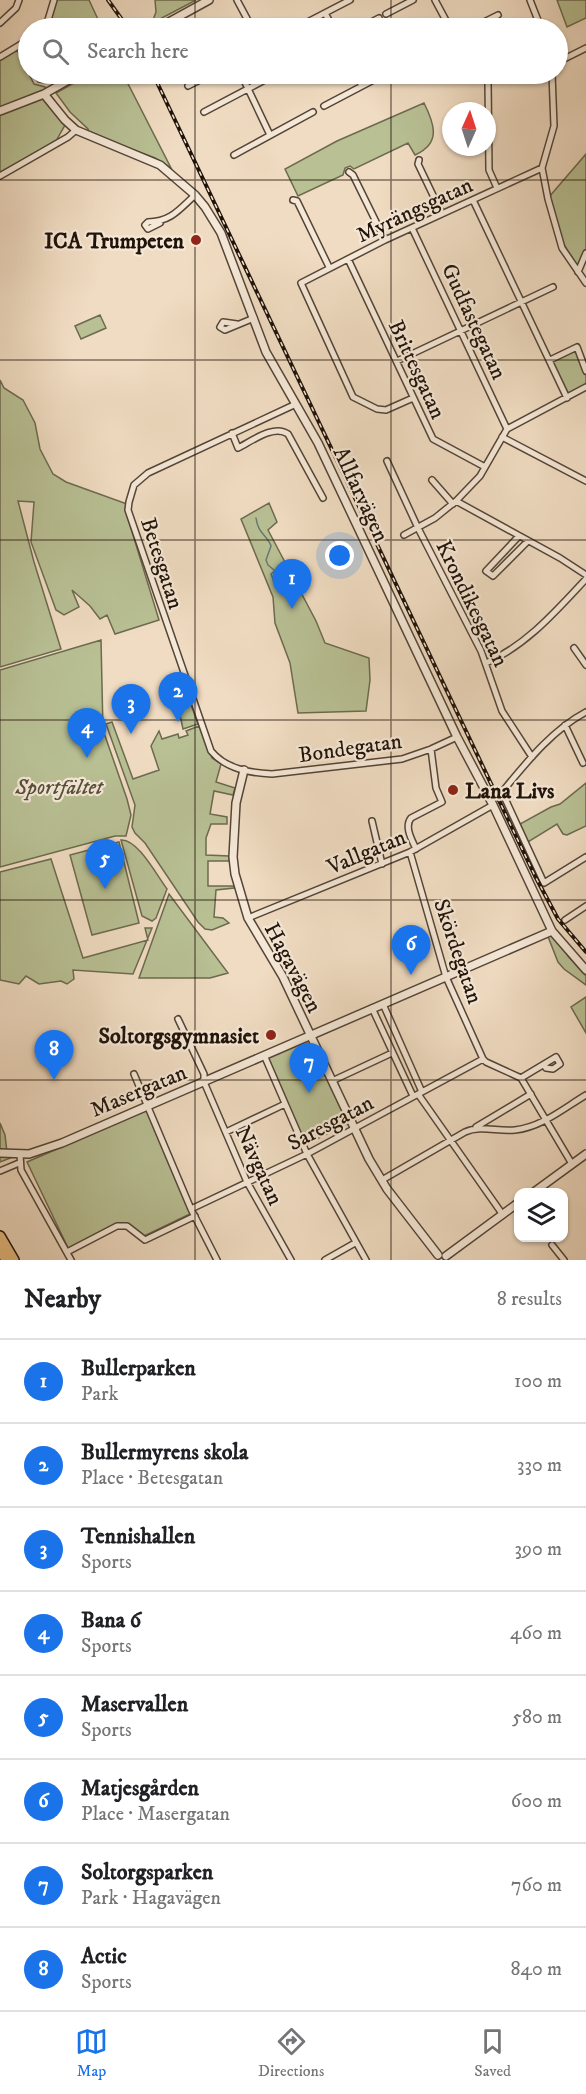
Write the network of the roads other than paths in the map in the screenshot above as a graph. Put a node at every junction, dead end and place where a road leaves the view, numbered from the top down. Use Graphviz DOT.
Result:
graph roads {
  1 [pos="19,0"];
  2 [pos="54,0"];
  3 [pos="209,0"];
  4 [pos="237,0"];
  5 [pos="350,0"];
  6 [pos="413,0"];
  7 [pos="435,0"];
  8 [pos="530,0"];
  9 [pos="325,13"];
  10 [pos="386,14"];
  11 [pos="498,15"];
  12 [pos="49,18"];
  13 [pos="176,18"];
  14 [pos="247,18"];
  15 [pos="315,18"];
  16 [pos="328,18"];
  17 [pos="445,18"];
  18 [pos="492,18"];
  19 [pos="537,18"];
  20 [pos="0,23"];
  21 [pos="18,46"];
  22 [pos="586,48"];
  23 [pos="0,57"];
  24 [pos="568,57"];
  25 [pos="62,84"];
  26 [pos="192,84"];
  27 [pos="246,84"];
  28 [pos="256,84"];
  29 [pos="366,84"];
  30 [pos="488,84"];
  31 [pos="552,84"];
  32 [pos="188,86"];
  33 [pos="362,86"];
  34 [pos="248,88"];
  35 [pos="44,94"];
  36 [pos="324,106"];
  37 [pos="0,111"];
  38 [pos="204,112"];
  39 [pos="313,112"];
  40 [pos="76,130"];
  41 [pos="270,135"];
  42 [pos="234,155"];
  43 [pos="419,160"];
  44 [pos="542,168"];
  45 [pos="349,172"];
  46 [pos="0,176"];
  47 [pos="497,188"];
  48 [pos="195,195"];
  49 [pos="293,200"];
  50 [pos="473,200"];
  51 [pos="442,214"];
  52 [pos="160,223"];
  53 [pos="412,228"];
  54 [pos="385,240"];
  55 [pos="586,253"];
  56 [pos="348,259"];
  57 [pos="329,267"];
  58 [pos="578,272"];
  59 [pos="586,283"];
  60 [pos="553,287"];
  61 [pos="522,301"];
  62 [pos="254,318"];
  63 [pos="237,324"];
  64 [pos="461,331"];
  65 [pos="550,360"];
  66 [pos="397,362"];
  67 [pos="586,371"];
  68 [pos="586,387"];
  69 [pos="413,398"];
  70 [pos="567,398"];
  71 [pos="296,404"];
  72 [pos="507,429"];
  73 [pos="232,433"];
  74 [pos="502,437"];
  75 [pos="387,461"];
  76 [pos="485,467"];
  77 [pos="432,480"];
  78 [pos="586,481"];
  79 [pos="323,498"];
  80 [pos="454,502"];
  81 [pos="418,528"];
  82 [pos="404,535"];
  83 [pos="519,536"];
  84 [pos="528,541"];
  85 [pos="586,577"];
  86 [pos="574,648"];
  87 [pos="486,663"];
  88 [pos="586,665"];
  89 [pos="586,712"];
  90 [pos="565,725"];
  91 [pos="457,737"];
  92 [pos="430,749"];
  93 [pos="531,757"];
  94 [pos="583,763"];
  95 [pos="244,770"];
  96 [pos="493,805"];
  97 [pos="372,821"];
  98 [pos="413,851"];
  99 [pos="586,856"];
  100 [pos="382,864"];
  101 [pos="586,906"];
  102 [pos="248,918"];
  103 [pos="565,920"];
  104 [pos="552,931"];
  105 [pos="586,970"];
  106 [pos="446,977"];
  107 [pos="383,1004"];
  108 [pos="372,1008"];
  109 [pos="178,1018"];
  110 [pos="310,1035"];
  111 [pos="392,1053"];
  112 [pos="264,1055"];
  113 [pos="483,1059"];
  114 [pos="544,1065"];
  115 [pos="134,1074"];
  116 [pos="521,1078"];
  117 [pos="204,1082"];
  118 [pos="332,1082"];
  119 [pos="418,1094"];
  120 [pos="531,1094"];
  121 [pos="586,1095"];
  122 [pos="285,1104"];
  123 [pos="147,1106"];
  124 [pos="546,1120"];
  125 [pos="354,1128"];
  126 [pos="474,1128"];
  127 [pos="226,1132"];
  128 [pos="450,1140"];
  129 [pos="0,1153"];
  130 [pos="307,1154"];
  131 [pos="586,1155"];
  132 [pos="20,1159"];
  133 [pos="572,1164"];
  134 [pos="0,1171"];
  135 [pos="382,1180"];
  136 [pos="247,1182"];
  137 [pos="539,1188"];
  138 [pos="514,1207"];
  139 [pos="190,1209"];
  140 [pos="503,1215"];
  141 [pos="195,1216"];
  142 [pos="0,1236"];
  143 [pos="355,1243"];
  144 [pos="552,1245"];
  145 [pos="0,1249"];
  146 [pos="67,1252"];
  147 [pos="442,1258"];
  148 [pos="6,1260"];
  149 [pos="14,1260"];
  150 [pos="71,1260"];
  151 [pos="217,1260"];
  152 [pos="291,1260"];
  153 [pos="325,1260"];
  154 [pos="366,1260"];
  155 [pos="564,1260"];
  1 -- 20 [label="street"];
  2 -- 12 [label="street"];
  3 -- 13 [label="street"];
  4 -- 14 [label="street"];
  5 -- 9 [label="street"];
  6 -- 10 [label="street"];
  7 -- 17 [label="street"];
  8 -- 19 [label="street"];
  9 -- 15 [label="street"];
  9 -- 16 [label="street"];
  11 -- 18 [label="street"];
  21 -- 23 [label="street"];
  22 -- 24 [label="street"];
  25 -- 35 [label="street"];
  26 -- 32 [label="street"];
  27 -- 34 [label="street"];
  28 -- 34 [label="street"];
  29 -- 33 [label="street"];
  30 -- 47 [label="street"];
  31 -- 44 [label="street"];
  33 -- 36 [label="street"];
  34 -- 38 [label="street"];
  34 -- 41 [label="street"];
  35 -- 37 [label="street"];
  35 -- 40 [label="street, Allfarvägen"];
  39 -- 41 [label="street"];
  40 -- 46 [label="street"];
  40 -- 48 [label="street, Allfarvägen"];
  41 -- 42 [label="street"];
  43 -- 51 [label="street"];
  44 -- 47 [label="street, Myrängsgatan"];
  44 -- 58 [label="street"];
  45 -- 54 [label="street"];
  47 -- 50 [label="street, Myrängsgatan"];
  48 -- 52 [label="street"];
  48 -- 62 [label="street, Allfarvägen"];
  49 -- 57 [label="street"];
  50 -- 51 [label="street, Myrängsgatan"];
  50 -- 61 [label="street"];
  51 -- 53 [label="street, Myrängsgatan"];
  53 -- 54 [label="street, Myrängsgatan"];
  53 -- 64 [label="street, Gudfastegatan"];
  54 -- 56 [label="street, Myrängsgatan"];
  55 -- 58 [label="street"];
  56 -- 57 [label="street, Myrängsgatan"];
  56 -- 66 [label="street, Brittesgatan"];
  57 -- 69 [label="street, Myrängsgatan"];
  58 -- 59 [label="street"];
  60 -- 61 [label="street"];
  61 -- 64 [label="street"];
  61 -- 65 [label="street"];
  62 -- 63 [label="street"];
  62 -- 71 [label="street, Allfarvägen"];
  64 -- 66 [label="street"];
  64 -- 72 [label="street, Gudfastegatan"];
  65 -- 67 [label="street"];
  65 -- 70 [label="street"];
  66 -- 69 [label="street, Brittesgatan"];
  68 -- 70 [label="street"];
  69 -- 76 [label="street, Brittesgatan"];
  70 -- 72 [label="street"];
  71 -- 73 [label="street, Betesgatan"];
  71 -- 91 [label="street, Allfarvägen"];
  72 -- 74 [label="street"];
  73 -- 79 [label="street"];
  73 -- 95 [label="street, Betesgatan"];
  74 -- 76 [label="street"];
  74 -- 78 [label="street"];
  75 -- 81 [label="street, Krondikesgatan"];
  76 -- 80 [label="street"];
  77 -- 80 [label="street"];
  80 -- 81 [label="street"];
  80 -- 83 [label="street"];
  81 -- 82 [label="street"];
  81 -- 87 [label="street, Krondikesgatan"];
  83 -- 84 [label="street"];
  83 -- 84 [label="street"];
  84 -- 85 [label="street"];
  85 -- 87 [label="street"];
  86 -- 88 [label="street"];
  87 -- 93 [label="street, Krondikesgatan"];
  89 -- 90 [label="street"];
  90 -- 93 [label="street"];
  90 -- 94 [label="street"];
  91 -- 92 [label="street, Bondegatan"];
  91 -- 96 [label="street, Allfarvägen"];
  92 -- 95 [label="street, Bondegatan"];
  92 -- 98 [label="street, Skördegatan"];
  93 -- 99 [label="street"];
  95 -- 102 [label="street, Hagavägen"];
  96 -- 98 [label="street, Vallgatan"];
  96 -- 104 [label="street, Allfarvägen"];
  97 -- 100 [label="street"];
  98 -- 100 [label="street, Vallgatan"];
  98 -- 106 [label="street, Skördegatan"];
  100 -- 102 [label="street, Vallgatan"];
  101 -- 103 [label="street"];
  102 -- 110 [label="street, Hagavägen"];
  104 -- 105 [label="street, Allfarvägen"];
  104 -- 106 [label="street, Masergatan"];
  106 -- 107 [label="street, Masergatan"];
  106 -- 113 [label="street, Skördegatan"];
  107 -- 108 [label="street, Masergatan"];
  107 -- 119 [label="street"];
  108 -- 110 [label="street, Masergatan"];
  108 -- 111 [label="street"];
  109 -- 117 [label="street, Nävgatan"];
  110 -- 112 [label="street, Masergatan"];
  110 -- 118 [label="street, Hagavägen"];
  111 -- 118 [label="street"];
  111 -- 119 [label="street"];
  112 -- 117 [label="street, Masergatan"];
  112 -- 122 [label="street"];
  113 -- 116 [label="street"];
  113 -- 119 [label="street, Saresgatan"];
  114 -- 116 [label="street"];
  115 -- 123 [label="street"];
  116 -- 120 [label="street"];
  117 -- 123 [label="street, Masergatan"];
  117 -- 127 [label="street, Nävgatan"];
  118 -- 125 [label="street, Hagavägen"];
  119 -- 125 [label="street, Saresgatan"];
  119 -- 128 [label="street"];
  120 -- 124 [label="street"];
  120 -- 126 [label="street"];
  121 -- 124 [label="street"];
  122 -- 127 [label="street"];
  122 -- 130 [label="street"];
  123 -- 132 [label="street, Masergatan"];
  123 -- 139 [label="street"];
  124 -- 126 [label="street"];
  124 -- 133 [label="street"];
  125 -- 130 [label="street, Saresgatan"];
  125 -- 135 [label="street, Hagavägen"];
  126 -- 128 [label="street"];
  127 -- 136 [label="street, Nävgatan"];
  128 -- 135 [label="street"];
  128 -- 140 [label="street"];
  129 -- 132 [label="street, Masergatan"];
  130 -- 136 [label="street, Saresgatan"];
  130 -- 143 [label="street"];
  131 -- 133 [label="street"];
  132 -- 134 [label="street"];
  132 -- 146 [label="street"];
  133 -- 137 [label="street"];
  135 -- 147 [label="street, Hagavägen"];
  136 -- 139 [label="street, Saresgatan"];
  136 -- 152 [label="street, Nävgatan"];
  138 -- 140 [label="street"];
  139 -- 141 [label="street"];
  140 -- 147 [label="street"];
  141 -- 146 [label="street"];
  141 -- 151 [label="street"];
  142 -- 149 [label="highway"];
  143 -- 153 [label="street"];
  143 -- 154 [label="street"];
  144 -- 155 [label="street"];
  145 -- 148 [label="highway"];
  146 -- 150 [label="street"];
}
